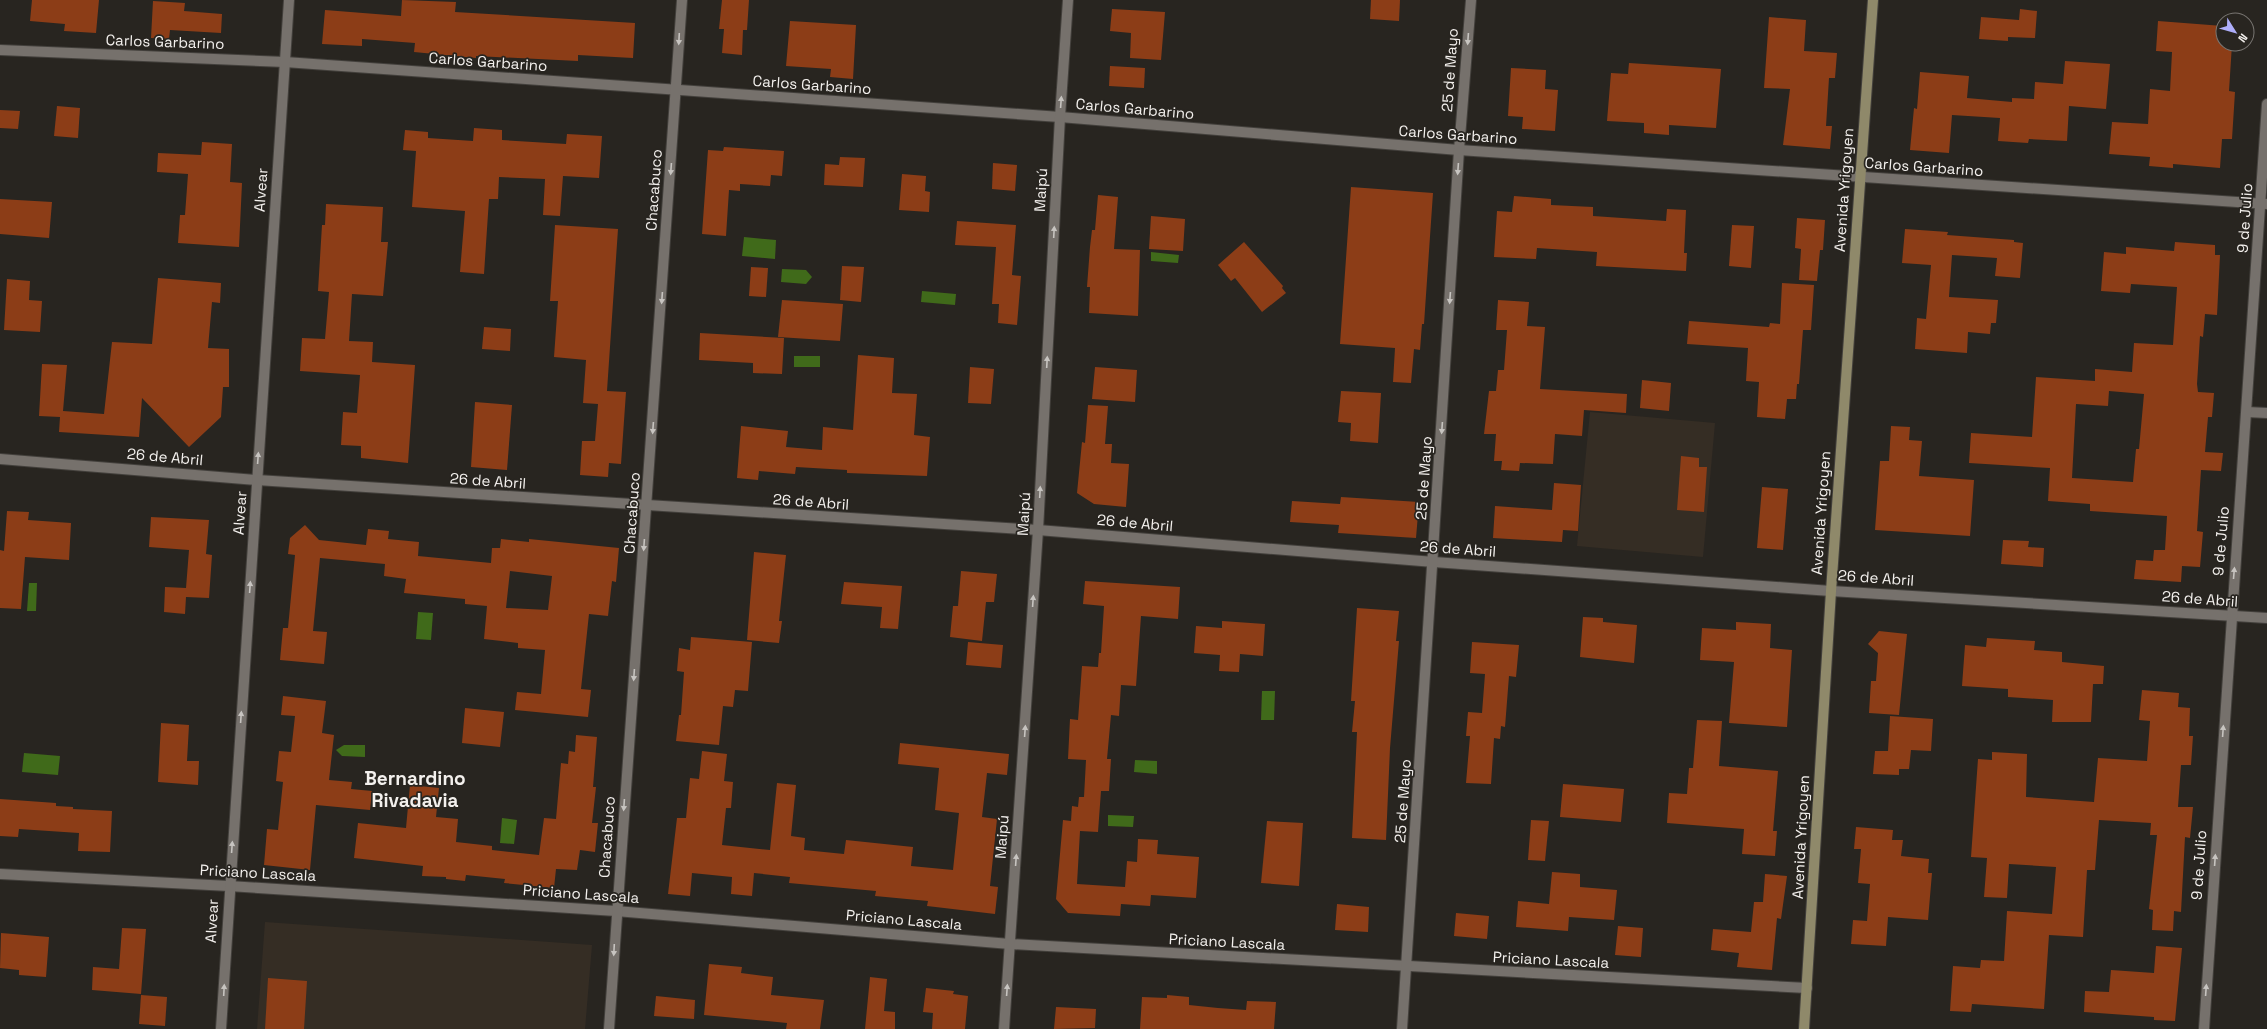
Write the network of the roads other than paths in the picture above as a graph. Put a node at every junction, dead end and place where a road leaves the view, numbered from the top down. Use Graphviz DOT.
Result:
graph roads {
  1 [pos="289,0"];
  2 [pos="682,0"];
  3 [pos="1068,0"];
  4 [pos="1471,0"];
  5 [pos="1873,0"];
  6 [pos="0,50"];
  7 [pos="285,62"];
  8 [pos="676,91"];
  9 [pos="2267,104"];
  10 [pos="1060,117"];
  11 [pos="1459,150"];
  12 [pos="1860,178"];
  13 [pos="2264,203"];
  14 [pos="2247,412"];
  15 [pos="2267,413"];
  16 [pos="0,459"];
  17 [pos="257,480"];
  18 [pos="647,506"];
  19 [pos="1038,530"];
  20 [pos="1434,562"];
  21 [pos="1831,591"];
  22 [pos="2230,616"];
  23 [pos="2267,618"];
  24 [pos="0,874"];
  25 [pos="229,886"];
  26 [pos="616,911"];
  27 [pos="1010,944"];
  28 [pos="1406,968"];
  29 [pos="1807,988"];
  30 [pos="221,1029"];
  31 [pos="609,1029"];
  32 [pos="1004,1029"];
  33 [pos="1402,1029"];
  34 [pos="1804,1029"];
  35 [pos="2204,1029"];
  1 -- 7 [label="street, Alvear"];
  2 -- 8 [label="street, Chacabuco, one-way"];
  10 -- 3 [label="street, Maipú, one-way"];
  4 -- 11 [label="street, 25 de Mayo, one-way"];
  5 -- 12 [label="main road, Avenida Yrigoyen"];
  6 -- 7 [label="street, Carlos Garbarino"];
  7 -- 8 [label="street, Carlos Garbarino"];
  17 -- 7 [label="street, Alvear, one-way"];
  8 -- 10 [label="street, Carlos Garbarino"];
  8 -- 18 [label="street, Chacabuco, one-way"];
  9 -- 13 [label="street, 9 de Julio"];
  10 -- 11 [label="street, Carlos Garbarino"];
  19 -- 10 [label="street, Maipú, one-way"];
  11 -- 12 [label="street, Carlos Garbarino"];
  11 -- 20 [label="street, 25 de Mayo, one-way"];
  12 -- 13 [label="street, Carlos Garbarino"];
  12 -- 21 [label="main road, Avenida Yrigoyen"];
  13 -- 14 [label="street, 9 de Julio"];
  14 -- 15 [label="street"];
  22 -- 14 [label="street, 9 de Julio, one-way"];
  16 -- 17 [label="street, 26 de Abril"];
  17 -- 18 [label="street, 26 de Abril"];
  25 -- 17 [label="street, Alvear, one-way"];
  18 -- 19 [label="street, 26 de Abril"];
  18 -- 26 [label="street, Chacabuco, one-way"];
  19 -- 20 [label="street, 26 de Abril"];
  27 -- 19 [label="street, Maipú, one-way"];
  20 -- 21 [label="street, 26 de Abril"];
  20 -- 28 [label="street, 25 de Mayo"];
  21 -- 22 [label="street, 26 de Abril"];
  21 -- 29 [label="main road, Avenida Yrigoyen"];
  22 -- 23 [label="street, 26 de Abril"];
  35 -- 22 [label="street, 9 de Julio, one-way"];
  24 -- 25 [label="street, Priciano Lascala"];
  25 -- 26 [label="street, Priciano Lascala"];
  30 -- 25 [label="street, Alvear, one-way"];
  26 -- 27 [label="street, Priciano Lascala"];
  26 -- 31 [label="street, Chacabuco, one-way"];
  27 -- 28 [label="street, Priciano Lascala"];
  32 -- 27 [label="street, Maipú, one-way"];
  28 -- 29 [label="street, Priciano Lascala"];
  28 -- 33 [label="street, 25 de Mayo"];
  29 -- 34 [label="main road, Avenida Yrigoyen"];
}
